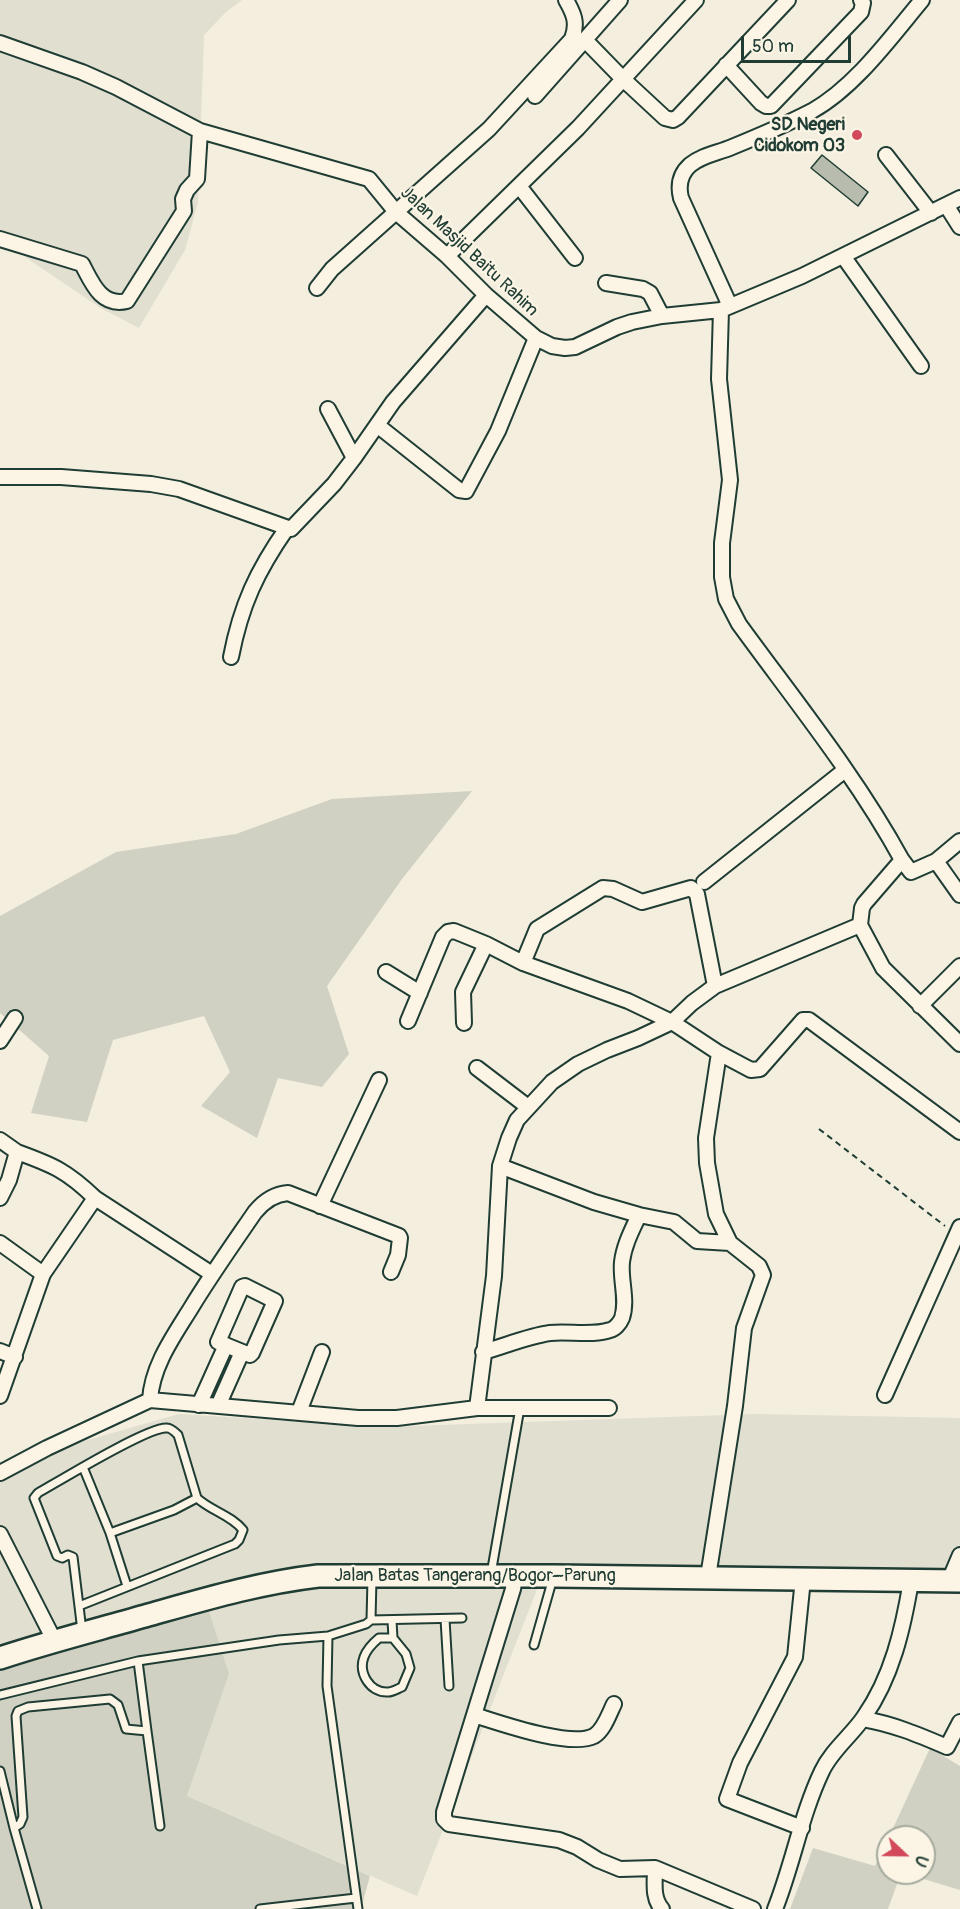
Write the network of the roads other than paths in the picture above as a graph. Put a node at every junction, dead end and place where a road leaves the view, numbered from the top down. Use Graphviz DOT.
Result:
graph roads {
  1 [pos="567,0"];
  2 [pos="620,0"];
  3 [pos="696,0"];
  4 [pos="788,0"];
  5 [pos="861,0"];
  6 [pos="922,0"];
  7 [pos="585,40"];
  8 [pos="0,43"];
  9 [pos="726,65"];
  10 [pos="623,79"];
  11 [pos="535,96"];
  12 [pos="200,131"];
  13 [pos="886,154"];
  14 [pos="519,186"];
  15 [pos="960,198"];
  16 [pos="946,205"];
  17 [pos="396,212"];
  18 [pos="931,213"];
  19 [pos="960,227"];
  20 [pos="0,238"];
  21 [pos="447,256"];
  22 [pos="843,256"];
  23 [pos="575,258"];
  24 [pos="606,283"];
  25 [pos="317,288"];
  26 [pos="486,295"];
  27 [pos="726,308"];
  28 [pos="662,316"];
  29 [pos="536,338"];
  30 [pos="921,366"];
  31 [pos="327,409"];
  32 [pos="377,425"];
  33 [pos="354,458"];
  34 [pos="0,477"];
  35 [pos="287,528"];
  36 [pos="231,657"];
  37 [pos="845,770"];
  38 [pos="960,841"];
  39 [pos="902,860"];
  40 [pos="936,861"];
  41 [pos="704,882"];
  42 [pos="960,896"];
  43 [pos="860,925"];
  44 [pos="486,944"];
  45 [pos="523,963"];
  46 [pos="960,966"];
  47 [pos="386,972"];
  48 [pos="715,986"];
  49 [pos="420,993"];
  50 [pos="920,1006"];
  51 [pos="15,1017"];
  52 [pos="408,1021"];
  53 [pos="672,1022"];
  54 [pos="464,1023"];
  55 [pos="0,1041"];
  56 [pos="960,1044"];
  57 [pos="719,1053"];
  58 [pos="477,1068"];
  59 [pos="380,1080"];
  60 [pos="528,1107"];
  61 [pos="960,1132"];
  62 [pos="0,1140"];
  63 [pos="17,1152"];
  64 [pos="500,1166"];
  65 [pos="0,1198"];
  66 [pos="95,1198"];
  67 [pos="320,1206"];
  68 [pos="639,1215"];
  69 [pos="958,1231"];
  70 [pos="0,1243"];
  71 [pos="730,1243"];
  72 [pos="391,1272"];
  73 [pos="43,1274"];
  74 [pos="212,1275"];
  75 [pos="226,1345"];
  76 [pos="0,1351"];
  77 [pos="242,1352"];
  78 [pos="322,1352"];
  79 [pos="483,1352"];
  80 [pos="15,1357"];
  81 [pos="885,1395"];
  82 [pos="0,1396"];
  83 [pos="150,1400"];
  84 [pos="199,1405"];
  85 [pos="218,1406"];
  86 [pos="609,1407"];
  87 [pos="477,1408"];
  88 [pos="520,1408"];
  89 [pos="298,1412"];
  90 [pos="82,1467"];
  91 [pos="0,1473"];
  92 [pos="197,1498"];
  93 [pos="110,1533"];
  94 [pos="0,1534"];
  95 [pos="960,1555"];
  96 [pos="372,1576"];
  97 [pos="554,1576"];
  98 [pos="491,1577"];
  99 [pos="515,1577"];
  100 [pos="708,1577"];
  101 [pos="803,1579"];
  102 [pos="911,1581"];
  103 [pos="955,1581"];
  104 [pos="127,1586"];
  105 [pos="79,1606"];
  106 [pos="462,1618"];
  107 [pos="445,1619"];
  108 [pos="371,1620"];
  109 [pos="392,1621"];
  110 [pos="83,1634"];
  111 [pos="328,1636"];
  112 [pos="393,1638"];
  113 [pos="54,1640"];
  114 [pos="534,1645"];
  115 [pos="0,1658"];
  116 [pos="138,1660"];
  117 [pos="449,1686"];
  118 [pos="0,1695"];
  119 [pos="614,1704"];
  120 [pos="474,1715"];
  121 [pos="863,1719"];
  122 [pos="960,1722"];
  123 [pos="147,1731"];
  124 [pos="0,1771"];
  125 [pos="160,1826"];
  126 [pos="14,1828"];
  127 [pos="802,1828"];
  128 [pos="656,1868"];
  129 [pos="356,1898"];
  130 [pos="37,1909"];
  131 [pos="260,1909"];
  132 [pos="358,1909"];
  133 [pos="662,1909"];
  134 [pos="753,1909"];
  135 [pos="775,1909"];
  1 -- 17 [label="street"];
  2 -- 7 [label="street"];
  3 -- 10 [label="street"];
  4 -- 9 [label="street"];
  5 -- 9 [label="street"];
  6 -- 27 [label="street"];
  7 -- 10 [label="street"];
  7 -- 11 [label="street"];
  8 -- 12 [label="street, Jalan Masjid Baitu Rahim"];
  9 -- 10 [label="street"];
  10 -- 14 [label="street"];
  12 -- 17 [label="street, Jalan Masjid Baitu Rahim"];
  12 -- 20 [label="street"];
  13 -- 18 [label="street"];
  14 -- 21 [label="street"];
  14 -- 23 [label="street"];
  15 -- 16 [label="street, Jalan Masjid Baitu Rahim"];
  16 -- 18 [label="street, Jalan Masjid Baitu Rahim"];
  16 -- 19 [label="street"];
  17 -- 21 [label="street, Jalan Masjid Baitu Rahim"];
  17 -- 25 [label="street"];
  18 -- 22 [label="street, Jalan Masjid Baitu Rahim"];
  21 -- 26 [label="street, Jalan Masjid Baitu Rahim"];
  22 -- 27 [label="street, Jalan Masjid Baitu Rahim"];
  22 -- 30 [label="street"];
  24 -- 28 [label="street"];
  26 -- 29 [label="street, Jalan Masjid Baitu Rahim"];
  26 -- 32 [label="street"];
  27 -- 28 [label="street, Jalan Masjid Baitu Rahim"];
  27 -- 37 [label="street"];
  28 -- 29 [label="street, Jalan Masjid Baitu Rahim"];
  29 -- 32 [label="street"];
  31 -- 33 [label="street"];
  32 -- 33 [label="street"];
  33 -- 35 [label="street"];
  34 -- 35 [label="street"];
  35 -- 36 [label="street"];
  37 -- 39 [label="street"];
  37 -- 41 [label="street"];
  38 -- 40 [label="street"];
  39 -- 40 [label="street"];
  39 -- 43 [label="street"];
  40 -- 42 [label="street"];
  43 -- 48 [label="street"];
  43 -- 50 [label="street"];
  44 -- 45 [label="street"];
  44 -- 49 [label="street"];
  44 -- 54 [label="street"];
  45 -- 48 [label="street"];
  45 -- 53 [label="street"];
  46 -- 50 [label="street"];
  47 -- 49 [label="street"];
  48 -- 53 [label="street"];
  49 -- 52 [label="street"];
  50 -- 56 [label="street"];
  51 -- 55 [label="street"];
  53 -- 57 [label="street"];
  53 -- 60 [label="street"];
  57 -- 61 [label="street"];
  57 -- 71 [label="street"];
  58 -- 60 [label="street"];
  59 -- 67 [label="street"];
  60 -- 64 [label="street"];
  62 -- 63 [label="street"];
  63 -- 65 [label="street"];
  63 -- 66 [label="street"];
  64 -- 68 [label="street"];
  64 -- 79 [label="street"];
  66 -- 73 [label="street"];
  66 -- 74 [label="street"];
  67 -- 72 [label="street"];
  67 -- 74 [label="street"];
  68 -- 71 [label="street"];
  68 -- 79 [label="street"];
  69 -- 81 [label="street"];
  70 -- 73 [label="street"];
  71 -- 100 [label="street"];
  73 -- 80 [label="street"];
  74 -- 83 [label="street"];
  75 -- 77 [label="street"];
  75 -- 77 [label="street"];
  75 -- 84 [label="street"];
  76 -- 80 [label="street"];
  77 -- 85 [label="street"];
  78 -- 89 [label="street"];
  79 -- 87 [label="street"];
  80 -- 82 [label="street"];
  83 -- 84 [label="street"];
  83 -- 91 [label="street"];
  84 -- 85 [label="street"];
  85 -- 89 [label="street"];
  86 -- 88 [label="street"];
  87 -- 88 [label="street"];
  87 -- 89 [label="street"];
  88 -- 98 [label="lane"];
  90 -- 92 [label="lane"];
  90 -- 93 [label="lane"];
  90 -- 105 [label="lane"];
  92 -- 93 [label="lane"];
  92 -- 104 [label="lane"];
  93 -- 104 [label="lane"];
  94 -- 113 [label="street"];
  95 -- 103 [label="street"];
  96 -- 98 [label="main road, Jalan Batas Tangerang/Bogor–Parung"];
  96 -- 108 [label="lane"];
  96 -- 110 [label="main road, Jalan Batas Tangerang/Bogor–Parung"];
  97 -- 99 [label="main road, Jalan Batas Tangerang/Bogor–Parung"];
  97 -- 100 [label="main road, Jalan Batas Tangerang/Bogor–Parung"];
  97 -- 114 [label="lane"];
  98 -- 99 [label="main road, Jalan Batas Tangerang/Bogor–Parung"];
  99 -- 120 [label="street"];
  100 -- 101 [label="main road, Jalan Batas Tangerang/Bogor–Parung"];
  101 -- 102 [label="main road, Jalan Batas Tangerang/Bogor–Parung"];
  101 -- 127 [label="street"];
  102 -- 103 [label="main road, Jalan Batas Tangerang/Bogor–Parung"];
  102 -- 121 [label="street"];
  104 -- 105 [label="lane"];
  105 -- 110 [label="lane"];
  106 -- 107 [label="lane"];
  107 -- 109 [label="lane"];
  107 -- 117 [label="lane"];
  108 -- 109 [label="lane"];
  108 -- 111 [label="lane"];
  109 -- 112 [label="lane"];
  110 -- 113 [label="main road, Jalan Batas Tangerang/Bogor–Parung"];
  111 -- 116 [label="lane"];
  111 -- 129 [label="lane"];
  112 -- 112 [label="lane"];
  113 -- 115 [label="main road, Jalan Batas Tangerang/Bogor–Parung"];
  116 -- 118 [label="lane"];
  116 -- 123 [label="lane"];
  119 -- 120 [label="street"];
  120 -- 128 [label="street"];
  121 -- 122 [label="street"];
  121 -- 127 [label="street"];
  123 -- 125 [label="lane"];
  123 -- 126 [label="lane"];
  124 -- 126 [label="lane"];
  126 -- 130 [label="lane"];
  127 -- 135 [label="street"];
  128 -- 133 [label="street"];
  128 -- 134 [label="street"];
  129 -- 131 [label="lane"];
  129 -- 132 [label="lane"];
}
